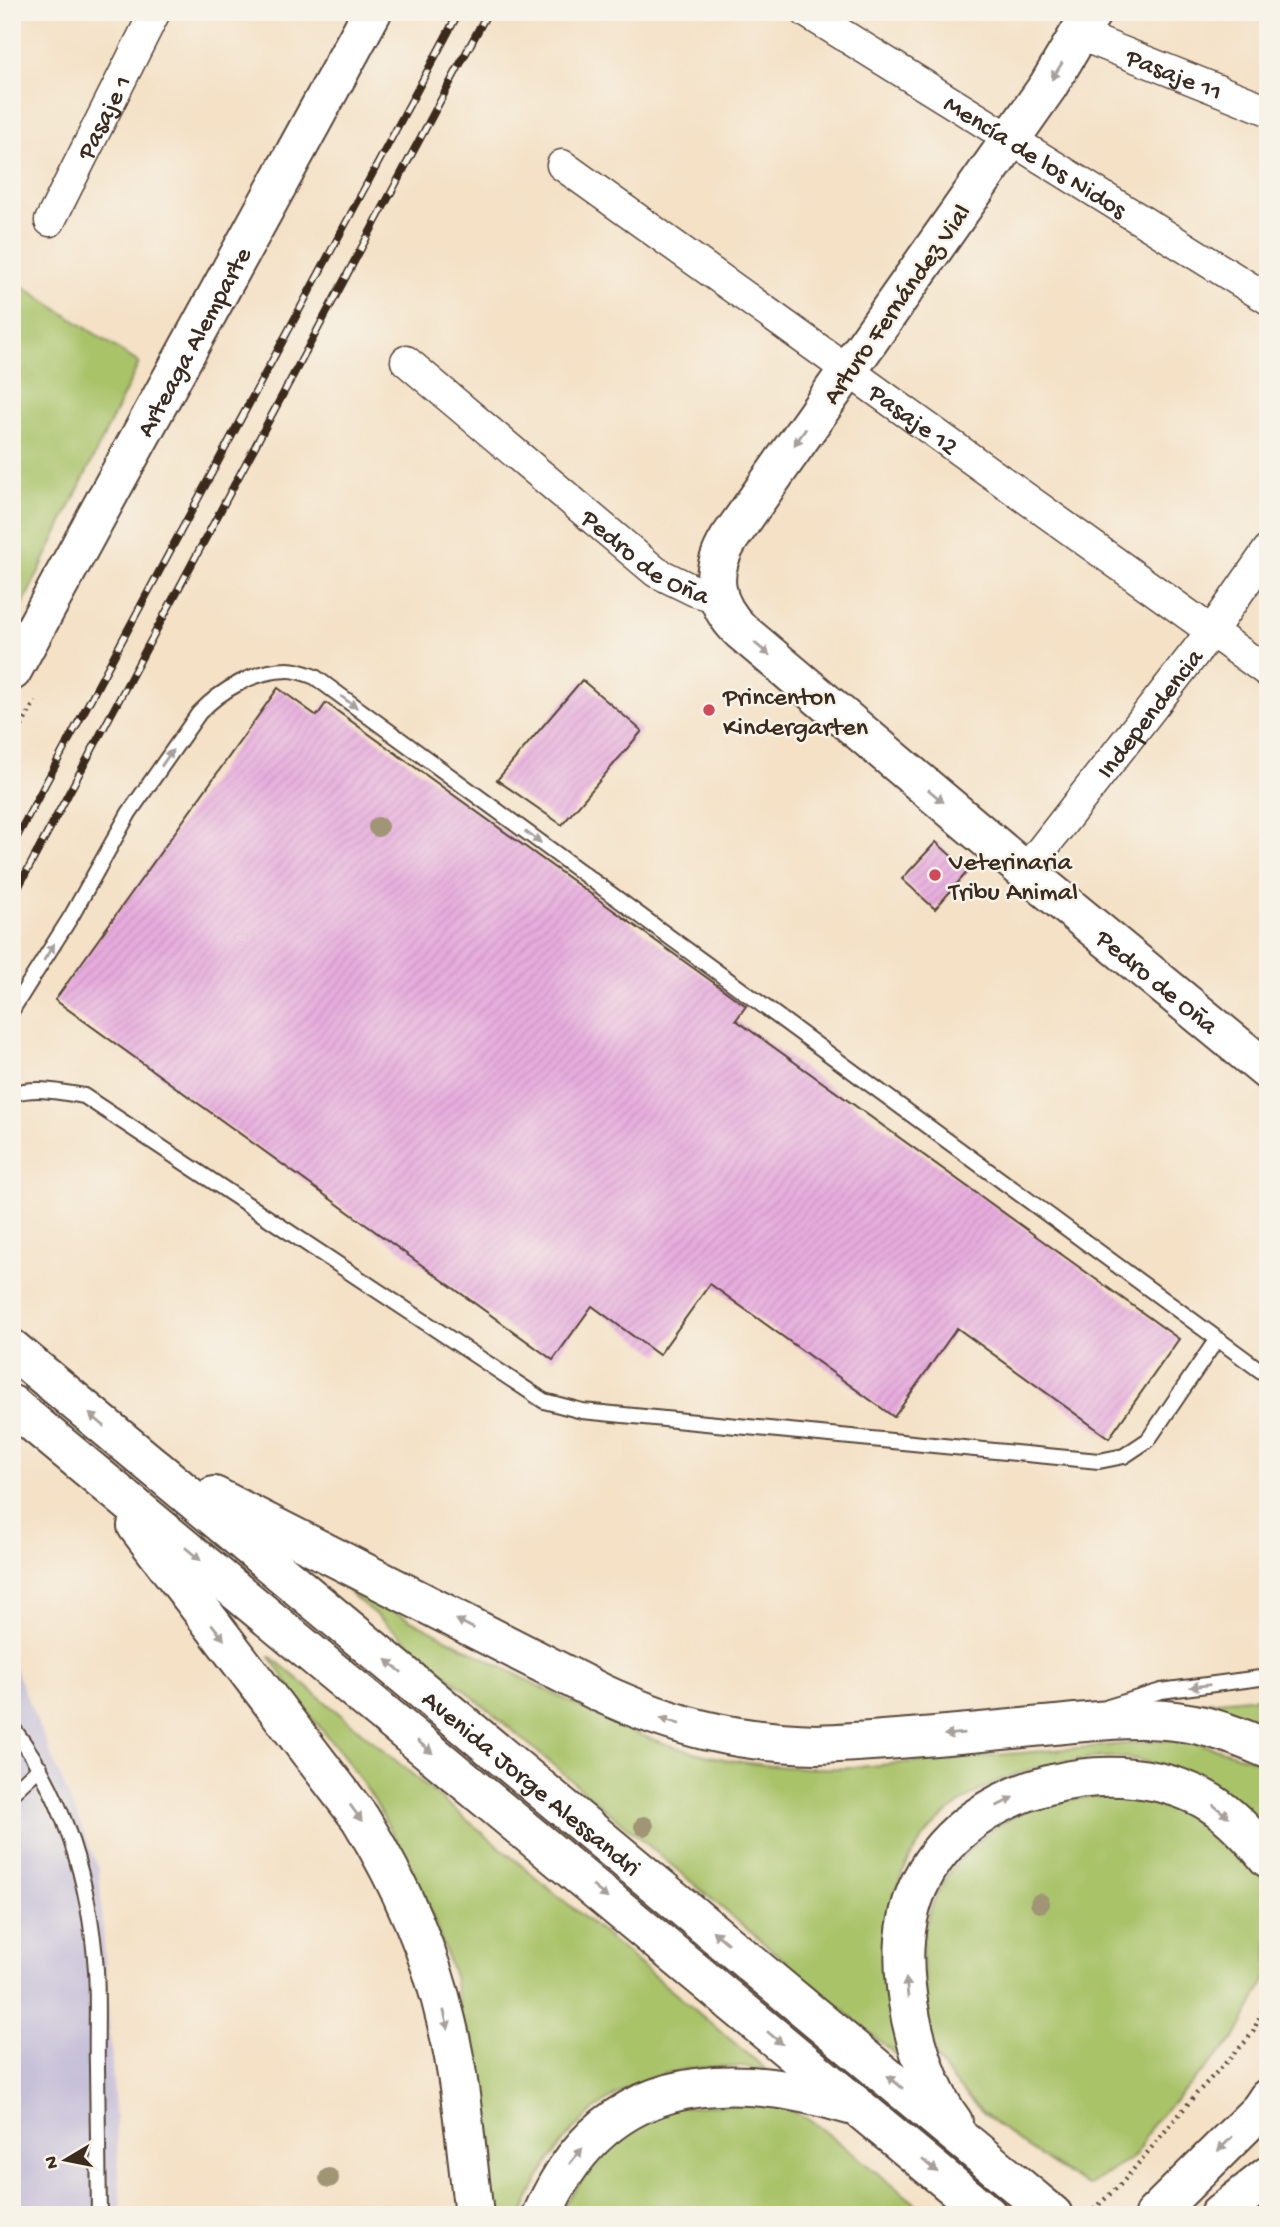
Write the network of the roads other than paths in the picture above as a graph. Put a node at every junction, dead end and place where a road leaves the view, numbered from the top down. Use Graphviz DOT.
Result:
graph roads {
  1 [pos="155,12"];
  2 [pos="372,12"];
  3 [pos="806,12"];
  4 [pos="1086,23"];
  5 [pos="1268,110"];
  6 [pos="1011,141"];
  7 [pos="562,165"];
  8 [pos="50,221"];
  9 [pos="1268,299"];
  10 [pos="406,361"];
  11 [pos="847,369"];
  12 [pos="1268,550"];
  13 [pos="719,598"];
  14 [pos="1211,632"];
  15 [pos="12,671"];
  16 [pos="1268,672"];
  17 [pos="1025,872"];
  18 [pos="12,1010"];
  19 [pos="1268,1071"];
  20 [pos="12,1094"];
  21 [pos="1217,1339"];
  22 [pos="12,1349"];
  23 [pos="1268,1376"];
  24 [pos="12,1405"];
  25 [pos="150,1463"];
  26 [pos="103,1479"];
  27 [pos="1268,1677"];
  28 [pos="1071,1724"];
  29 [pos="12,1727"];
  30 [pos="1268,1749"];
  31 [pos="40,1767"];
  32 [pos="12,1793"];
  33 [pos="1268,1858"];
  34 [pos="1266,2102"];
  35 [pos="859,2107"];
  36 [pos="966,2141"];
  37 [pos="1268,2176"];
  38 [pos="1050,2213"];
  39 [pos="99,2215"];
  40 [pos="474,2215"];
  41 [pos="542,2215"];
  42 [pos="988,2215"];
  43 [pos="1154,2215"];
  44 [pos="1219,2215"];
  1 -- 8 [label="street, Pasaje 1"];
  2 -- 15 [label="main road, Arteaga Alemparte"];
  3 -- 6 [label="street, Mencía de los Nidos"];
  4 -- 5 [label="street, Pasaje 11"];
  4 -- 6 [label="main road, Arturo Fernández Vial, one-way"];
  6 -- 9 [label="street, Mencía de los Nidos"];
  6 -- 11 [label="main road, Arturo Fernández Vial"];
  7 -- 11 [label="street, Pasaje 12"];
  10 -- 13 [label="street, Pedro de Oña"];
  11 -- 13 [label="main road, Arturo Fernández Vial, one-way"];
  11 -- 14 [label="street, Pasaje 12"];
  12 -- 14 [label="street, Independencia"];
  13 -- 17 [label="main road, Pedro de Oña, one-way"];
  14 -- 16 [label="street, Pasaje 12"];
  14 -- 17 [label="street, Independencia"];
  17 -- 19 [label="main road, Pedro de Oña"];
  18 -- 21 [label="lane, one-way"];
  20 -- 21 [label="lane"];
  21 -- 23 [label="lane"];
  25 -- 22 [label="main road, Avenida Jorge Alessandri, one-way"];
  24 -- 26 [label="main road, Avenida Jorge Alessandri"];
  28 -- 25 [label="main road, one-way"];
  36 -- 25 [label="main road, Avenida Jorge Alessandri, one-way"];
  26 -- 35 [label="main road, Avenida Jorge Alessandri, one-way"];
  26 -- 40 [label="main road, one-way"];
  27 -- 28 [label="lane, one-way"];
  28 -- 30 [label="main road"];
  29 -- 31 [label="lane"];
  31 -- 32 [label="lane"];
  31 -- 39 [label="lane"];
  36 -- 33 [label="main road, one-way"];
  34 -- 43 [label="main road, one-way"];
  41 -- 35 [label="main road, one-way"];
  35 -- 42 [label="main road, Avenida Jorge Alessandri, one-way"];
  36 -- 38 [label="main road, Avenida Jorge Alessandri"];
  37 -- 44 [label="main road"];
}
